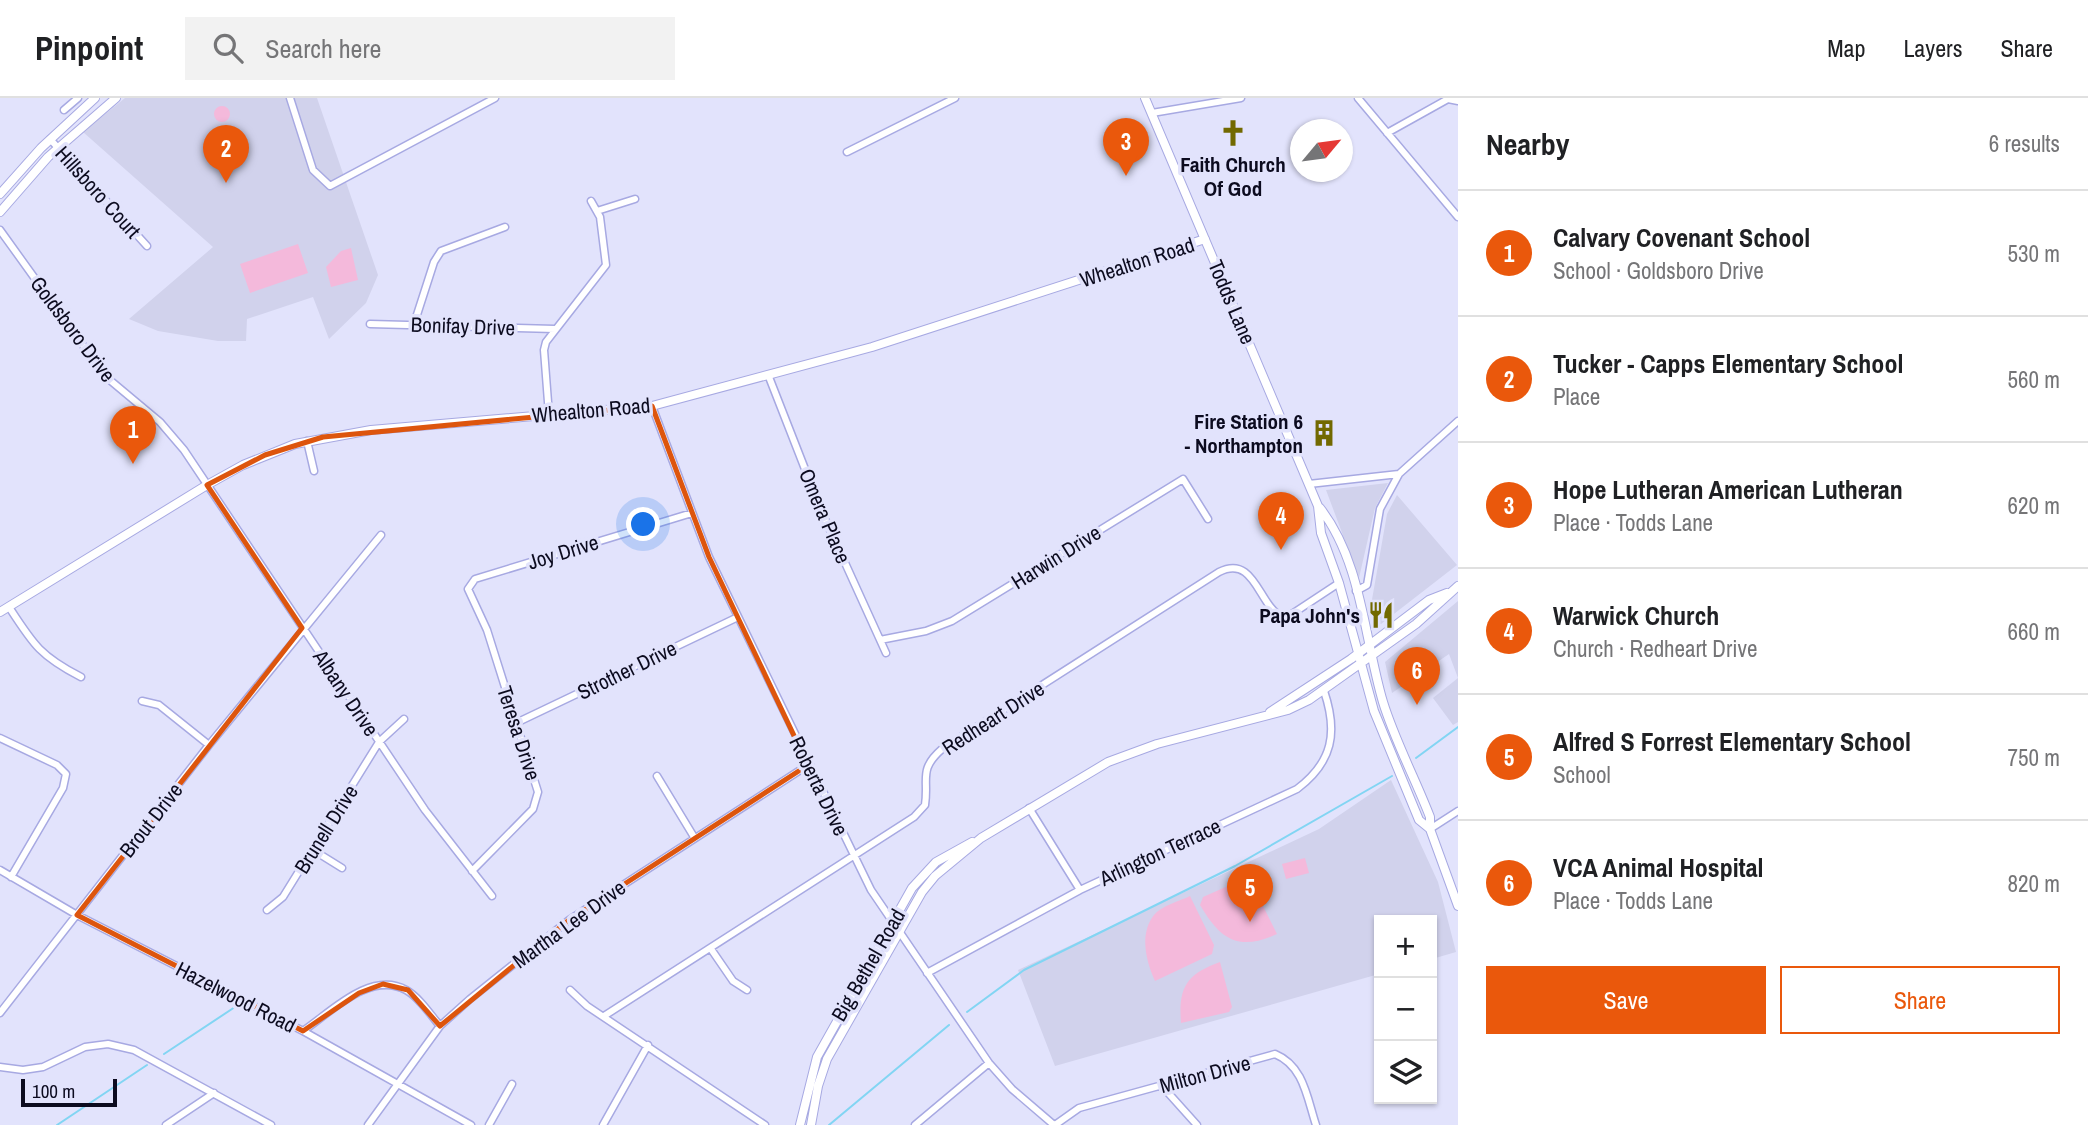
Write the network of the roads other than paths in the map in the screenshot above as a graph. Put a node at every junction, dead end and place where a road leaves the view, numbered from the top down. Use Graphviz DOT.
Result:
graph roads {
  1 [pos="78,98"];
  2 [pos="95,98"];
  3 [pos="116,98"];
  4 [pos="495,98"];
  5 [pos="955,98"];
  6 [pos="1146,98"];
  7 [pos="1241,98"];
  8 [pos="1358,98"];
  9 [pos="290,100"];
  10 [pos="1458,101"];
  11 [pos="64,110"];
  12 [pos="1152,113"];
  13 [pos="1387,133"];
  14 [pos="50,139"];
  15 [pos="58,147"];
  16 [pos="847,152"];
  17 [pos="0,194"];
  18 [pos="635,199"];
  19 [pos="591,201"];
  20 [pos="597,211"];
  21 [pos="0,212"];
  22 [pos="1458,217"];
  23 [pos="505,227"];
  24 [pos="0,230"];
  25 [pos="1205,239"];
  26 [pos="147,246"];
  27 [pos="370,324"];
  28 [pos="414,324"];
  29 [pos="555,329"];
  30 [pos="769,377"];
  31 [pos="652,406"];
  32 [pos="549,415"];
  33 [pos="1458,421"];
  34 [pos="307,441"];
  35 [pos="314,471"];
  36 [pos="1399,474"];
  37 [pos="1309,484"];
  38 [pos="207,485"];
  39 [pos="1318,506"];
  40 [pos="692,513"];
  41 [pos="1208,519"];
  42 [pos="381,534"];
  43 [pos="475,579"];
  44 [pos="1339,583"];
  45 [pos="1458,586"];
  46 [pos="1356,591"];
  47 [pos="1449,592"];
  48 [pos="9,607"];
  49 [pos="0,612"];
  50 [pos="737,617"];
  51 [pos="302,628"];
  52 [pos="880,640"];
  53 [pos="1370,644"];
  54 [pos="886,653"];
  55 [pos="1359,654"];
  56 [pos="1373,656"];
  57 [pos="1362,665"];
  58 [pos="80,677"];
  59 [pos="1324,691"];
  60 [pos="142,701"];
  61 [pos="1264,716"];
  62 [pos="404,719"];
  63 [pos="516,723"];
  64 [pos="0,738"];
  65 [pos="379,742"];
  66 [pos="209,745"];
  67 [pos="808,765"];
  68 [pos="657,776"];
  69 [pos="1029,808"];
  70 [pos="1458,811"];
  71 [pos="1430,828"];
  72 [pos="694,837"];
  73 [pos="981,838"];
  74 [pos="313,850"];
  75 [pos="854,856"];
  76 [pos="342,869"];
  77 [pos="0,870"];
  78 [pos="472,871"];
  79 [pos="11,877"];
  80 [pos="1080,890"];
  81 [pos="492,896"];
  82 [pos="1458,906"];
  83 [pos="267,910"];
  84 [pos="77,915"];
  85 [pos="892,923"];
  86 [pos="899,933"];
  87 [pos="711,949"];
  88 [pos="927,973"];
  89 [pos="570,990"];
  90 [pos="747,990"];
  91 [pos="0,1013"];
  92 [pos="604,1016"];
  93 [pos="440,1026"];
  94 [pos="303,1031"];
  95 [pos="829,1035"];
  96 [pos="838,1040"];
  97 [pos="648,1045"];
  98 [pos="989,1063"];
  99 [pos="0,1067"];
  100 [pos="396,1084"];
  101 [pos="512,1084"];
  102 [pos="1162,1086"];
  103 [pos="214,1093"];
  104 [pos="919,1124"];
  105 [pos="166,1125"];
  106 [pos="271,1125"];
  107 [pos="368,1125"];
  108 [pos="471,1125"];
  109 [pos="489,1125"];
  110 [pos="603,1125"];
  111 [pos="765,1125"];
  112 [pos="800,1125"];
  113 [pos="811,1125"];
  114 [pos="1055,1125"];
  115 [pos="1197,1125"];
  116 [pos="1316,1125"];
  1 -- 11 [label="street"];
  2 -- 14 [label="main road"];
  3 -- 15 [label="main road"];
  4 -- 9 [label="street"];
  5 -- 16 [label="street"];
  6 -- 12 [label="main road, Todds Lane"];
  7 -- 12 [label="street"];
  8 -- 13 [label="street"];
  10 -- 13 [label="street"];
  12 -- 25 [label="main road, Todds Lane"];
  13 -- 22 [label="street"];
  14 -- 15 [label="street, Hillsboro Court"];
  14 -- 17 [label="main road"];
  15 -- 21 [label="main road"];
  15 -- 26 [label="street, Hillsboro Court"];
  18 -- 20 [label="street"];
  19 -- 20 [label="street"];
  20 -- 29 [label="street"];
  23 -- 28 [label="street"];
  24 -- 38 [label="street, Goldsboro Drive"];
  25 -- 30 [label="main road, Whealton Road"];
  25 -- 37 [label="main road, Todds Lane"];
  27 -- 28 [label="street, Bonifay Drive"];
  28 -- 29 [label="street, Bonifay Drive"];
  29 -- 32 [label="street"];
  30 -- 31 [label="main road, Whealton Road"];
  30 -- 52 [label="street, Omera Place"];
  31 -- 32 [label="main road, Whealton Road"];
  31 -- 40 [label="street, Roberta Drive"];
  32 -- 34 [label="main road, Whealton Road"];
  33 -- 36 [label="street"];
  34 -- 35 [label="street"];
  34 -- 38 [label="main road, Whealton Road"];
  36 -- 37 [label="street"];
  36 -- 46 [label="street"];
  37 -- 39 [label="main road, Todds Lane"];
  38 -- 48 [label="main road, Whealton Road"];
  38 -- 51 [label="street, Albany Drive"];
  39 -- 44 [label="main road, Todds Lane"];
  39 -- 46 [label="main road, Todds Lane"];
  40 -- 43 [label="street, Joy Drive"];
  40 -- 50 [label="street, Roberta Drive"];
  41 -- 52 [label="street, Harwin Drive"];
  42 -- 51 [label="street, Brout Drive"];
  43 -- 63 [label="street, Teresa Drive"];
  44 -- 55 [label="main road, Todds Lane"];
  44 -- 75 [label="street, Redheart Drive"];
  45 -- 47 [label="main road, Big Bethel Road"];
  46 -- 53 [label="main road, Todds Lane"];
  47 -- 53 [label="main road, Big Bethel Road"];
  47 -- 56 [label="main road, Big Bethel Road"];
  48 -- 49 [label="main road, Whealton Road"];
  48 -- 58 [label="street"];
  50 -- 63 [label="street, Strother Drive"];
  50 -- 67 [label="street, Roberta Drive"];
  51 -- 65 [label="street, Albany Drive"];
  51 -- 66 [label="street, Brout Drive"];
  52 -- 54 [label="street, Omera Place"];
  53 -- 55 [label="main road, Big Bethel Road"];
  53 -- 56 [label="main road, Todds Lane"];
  55 -- 57 [label="main road, Todds Lane"];
  55 -- 61 [label="main road, Big Bethel Road"];
  56 -- 57 [label="main road, Big Bethel Road"];
  56 -- 71 [label="main road, Todds Lane"];
  57 -- 59 [label="main road, Big Bethel Road"];
  57 -- 71 [label="main road, Todds Lane"];
  59 -- 61 [label="main road, Big Bethel Road"];
  59 -- 80 [label="street, Arlington Terrace"];
  60 -- 66 [label="street"];
  61 -- 69 [label="main road, Big Bethel Road"];
  62 -- 65 [label="street, Brunell Drive"];
  63 -- 78 [label="street, Teresa Drive"];
  64 -- 79 [label="street"];
  65 -- 74 [label="street, Brunell Drive"];
  65 -- 78 [label="street, Albany Drive"];
  66 -- 84 [label="street, Brout Drive"];
  67 -- 72 [label="street, Martha Lee Drive"];
  67 -- 75 [label="street, Roberta Drive"];
  68 -- 72 [label="street"];
  69 -- 73 [label="main road, Big Bethel Road"];
  69 -- 80 [label="street"];
  70 -- 71 [label="street"];
  71 -- 82 [label="main road, Todds Lane"];
  72 -- 93 [label="street, Martha Lee Drive"];
  73 -- 85 [label="main road, Big Bethel Road"];
  73 -- 86 [label="main road, Big Bethel Road"];
  74 -- 76 [label="street"];
  74 -- 83 [label="street, Brunell Drive"];
  75 -- 85 [label="street, Roberta Drive"];
  75 -- 87 [label="street, Redheart Drive"];
  77 -- 79 [label="street, Hazelwood Road"];
  78 -- 81 [label="street, Albany Drive"];
  79 -- 84 [label="street, Hazelwood Road"];
  80 -- 88 [label="street, Arlington Terrace"];
  84 -- 91 [label="street, Brout Drive"];
  84 -- 94 [label="street, Hazelwood Road"];
  85 -- 86 [label="street, Roberta Drive"];
  85 -- 95 [label="main road, Big Bethel Road"];
  86 -- 88 [label="street, Roberta Drive"];
  86 -- 96 [label="main road, Big Bethel Road"];
  87 -- 90 [label="street"];
  87 -- 92 [label="street, Redheart Drive"];
  88 -- 98 [label="street, Roberta Drive"];
  89 -- 92 [label="street"];
  92 -- 97 [label="street"];
  93 -- 94 [label="street"];
  93 -- 100 [label="street, Martha Lee Drive"];
  94 -- 100 [label="street, Hazelwood Road"];
  95 -- 96 [label="main road"];
  95 -- 112 [label="main road, Big Bethel Road"];
  96 -- 113 [label="main road, Big Bethel Road"];
  97 -- 110 [label="street"];
  97 -- 111 [label="street"];
  98 -- 104 [label="street"];
  98 -- 114 [label="street, Roberta Drive"];
  99 -- 103 [label="street"];
  100 -- 107 [label="street, Martha Lee Drive"];
  100 -- 108 [label="street, Hazelwood Road"];
  101 -- 109 [label="street"];
  102 -- 114 [label="street, Milton Drive"];
  102 -- 115 [label="street"];
  102 -- 116 [label="street, Milton Drive"];
  103 -- 105 [label="street"];
  103 -- 106 [label="street"];
}
